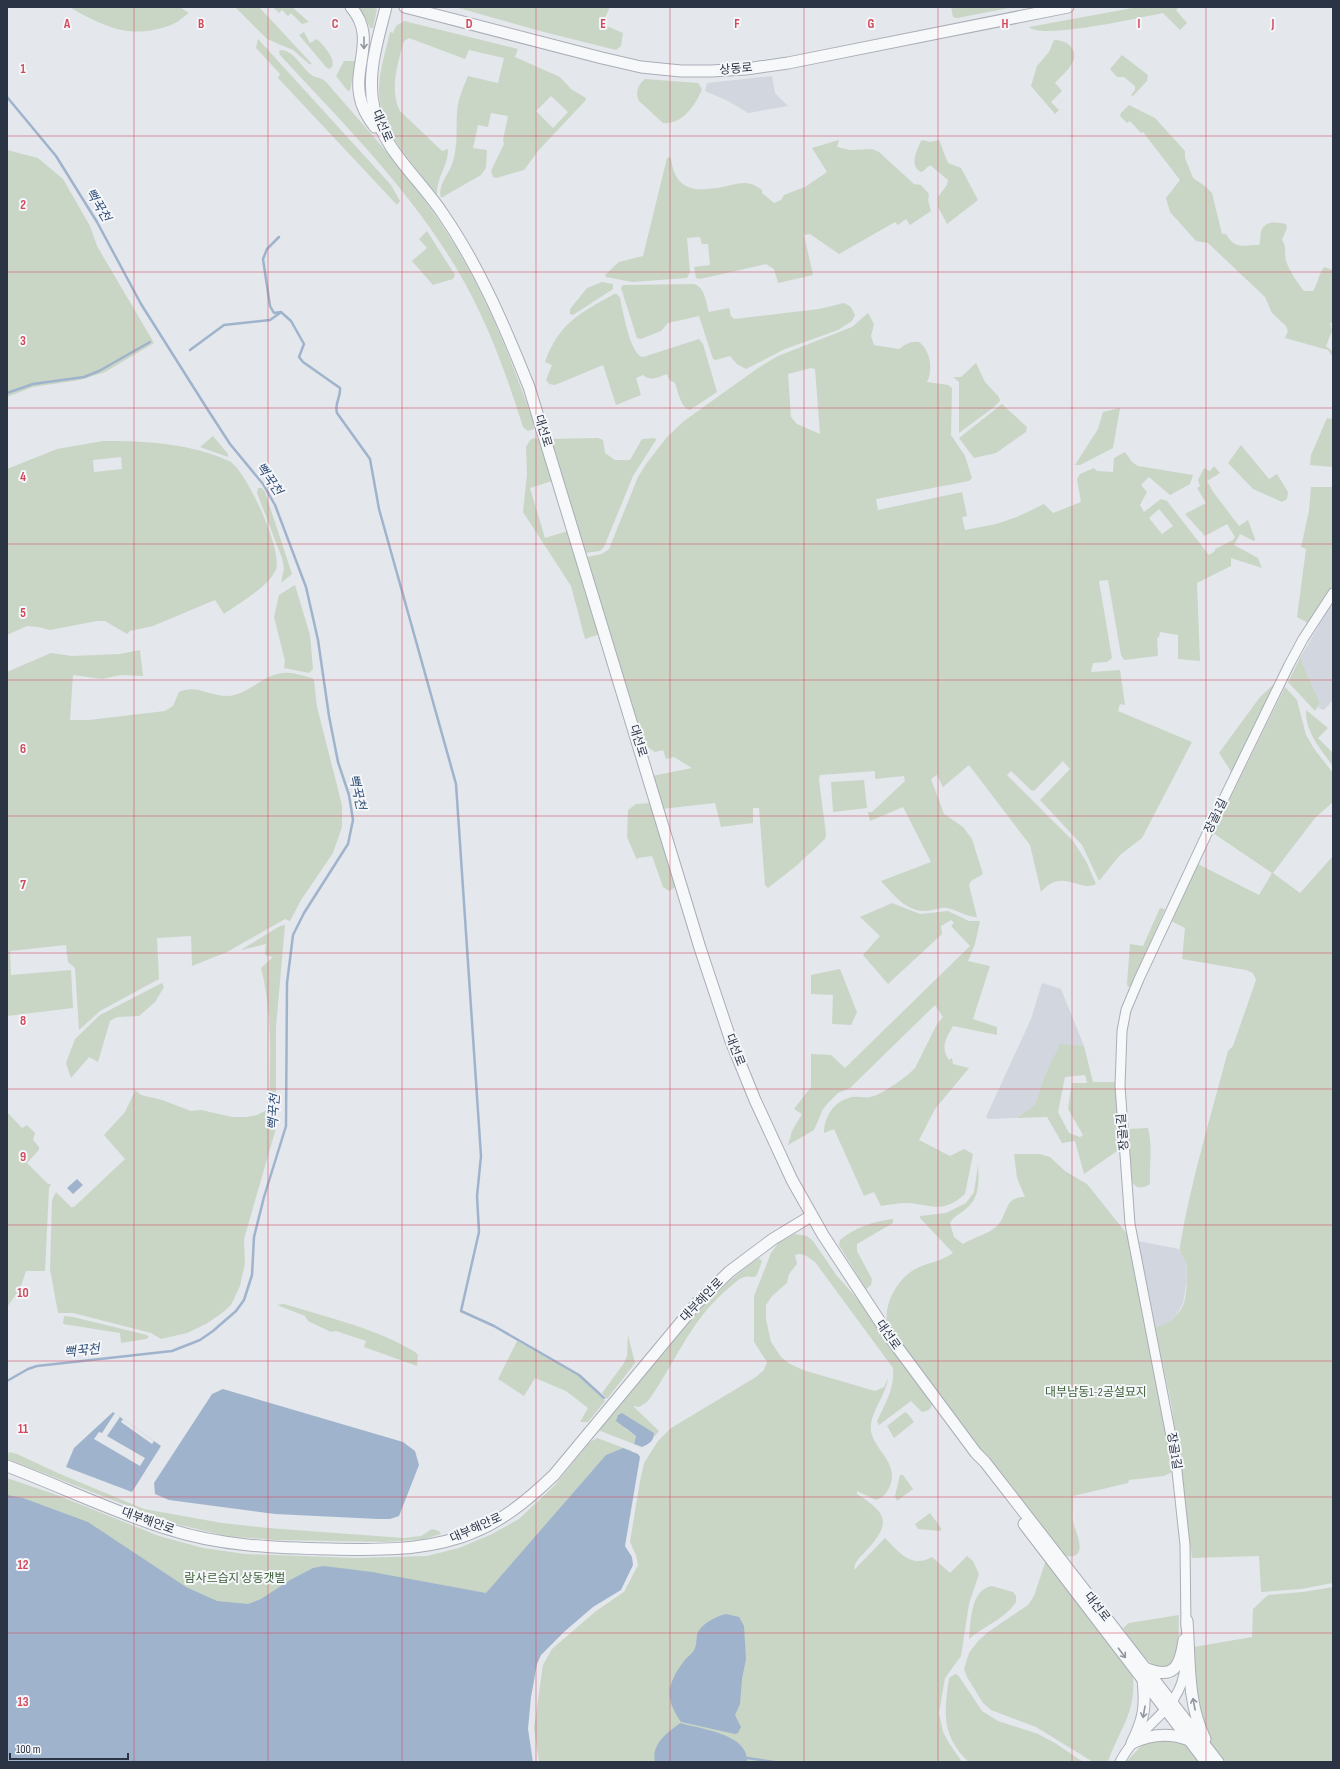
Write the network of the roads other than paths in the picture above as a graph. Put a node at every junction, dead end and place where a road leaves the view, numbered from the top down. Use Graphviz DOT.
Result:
graph roads {
  1 [pos="352,7"];
  2 [pos="386,7"];
  3 [pos="405,7"];
  4 [pos="1068,7"];
  5 [pos="389,146"];
  6 [pos="1333,593"];
  7 [pos="811,1216"];
  8 [pos="976,1452"];
  9 [pos="7,1466"];
  10 [pos="1187,1621"];
  11 [pos="1144,1667"];
  12 [pos="1143,1680"];
  13 [pos="1169,1706"];
  14 [pos="1189,1740"];
  15 [pos="1132,1743"];
  16 [pos="1212,1759"];
  17 [pos="1120,1762"];
  1 -- 5 [label="street, one-way"];
  2 -- 5 [label="street, 대선로"];
  3 -- 4 [label="street, 상동로"];
  5 -- 7 [label="street, 대선로"];
  6 -- 10 [label="street, 장골1길"];
  7 -- 8 [label="street, 대선로"];
  7 -- 9 [label="street, 대부해안로"];
  8 -- 11 [label="street, 대선로"];
  8 -- 12 [label="street, 대선로, one-way"];
  10 -- 11 [label="street"];
  10 -- 13 [label="street, 장골1길"];
  16 -- 10 [label="street, one-way"];
  11 -- 13 [label="street, 대선로"];
  12 -- 13 [label="street, 대선로"];
  12 -- 15 [label="street, one-way"];
  13 -- 14 [label="street, 대선로"];
  13 -- 15 [label="street, 장골1길"];
  13 -- 16 [label="street, 대선로"];
  14 -- 15 [label="street"];
  14 -- 16 [label="street, 대선로"];
  15 -- 17 [label="street, 장골1길"];
}
